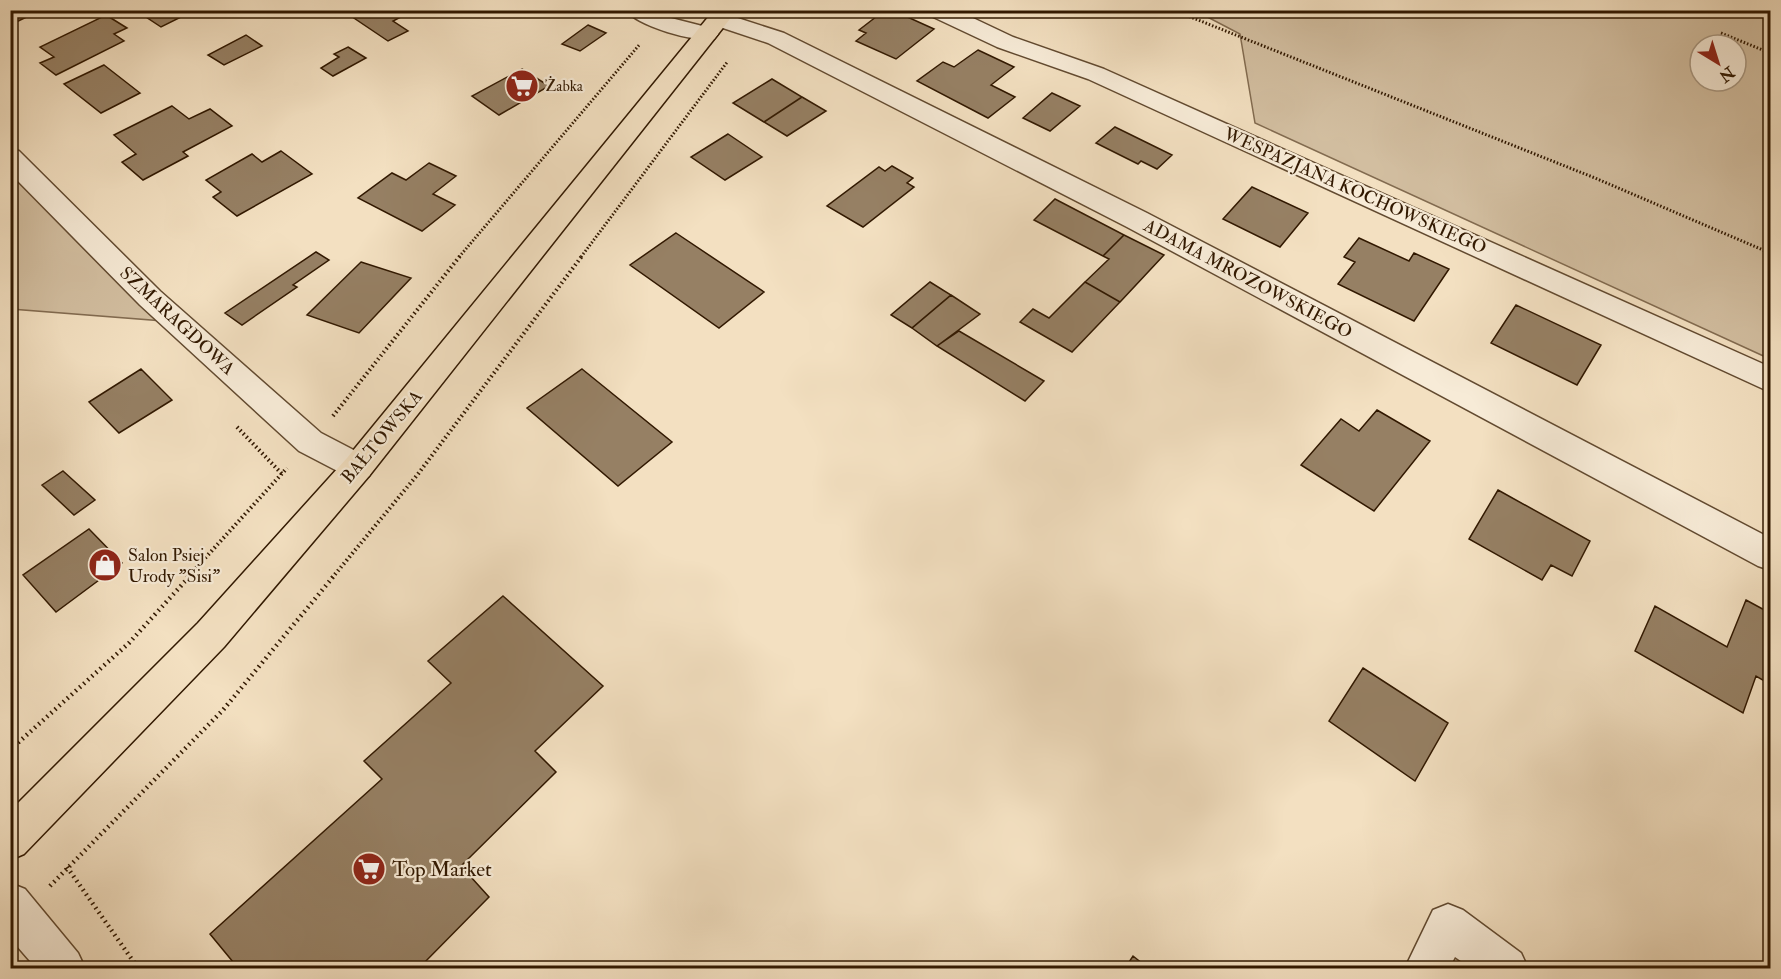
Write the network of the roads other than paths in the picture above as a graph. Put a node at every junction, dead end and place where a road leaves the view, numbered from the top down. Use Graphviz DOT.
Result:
graph roads {
  1 [pos="637,10"];
  2 [pos="938,10"];
  3 [pos="717,21"];
  4 [pos="10,157"];
  5 [pos="1770,380"];
  6 [pos="358,467"];
  7 [pos="1770,555"];
  8 [pos="10,840"];
  9 [pos="16,911"];
  10 [pos="63,969"];
  11 [pos="1427,969"];
  12 [pos="1506,969"];
  1 -- 3 [label="street, ADAMA MROZOWSKIEGO"];
  2 -- 5 [label="street, WESPAZJANA KOCHOWSKIEGO"];
  3 -- 6 [label="main road, BAŁTOWSKA"];
  3 -- 7 [label="street, ADAMA MROZOWSKIEGO"];
  4 -- 6 [label="street, SZMARAGDOWA"];
  6 -- 8 [label="main road, BAŁTOWSKA"];
  9 -- 10 [label="street"];
  11 -- 12 [label="street"];
}
